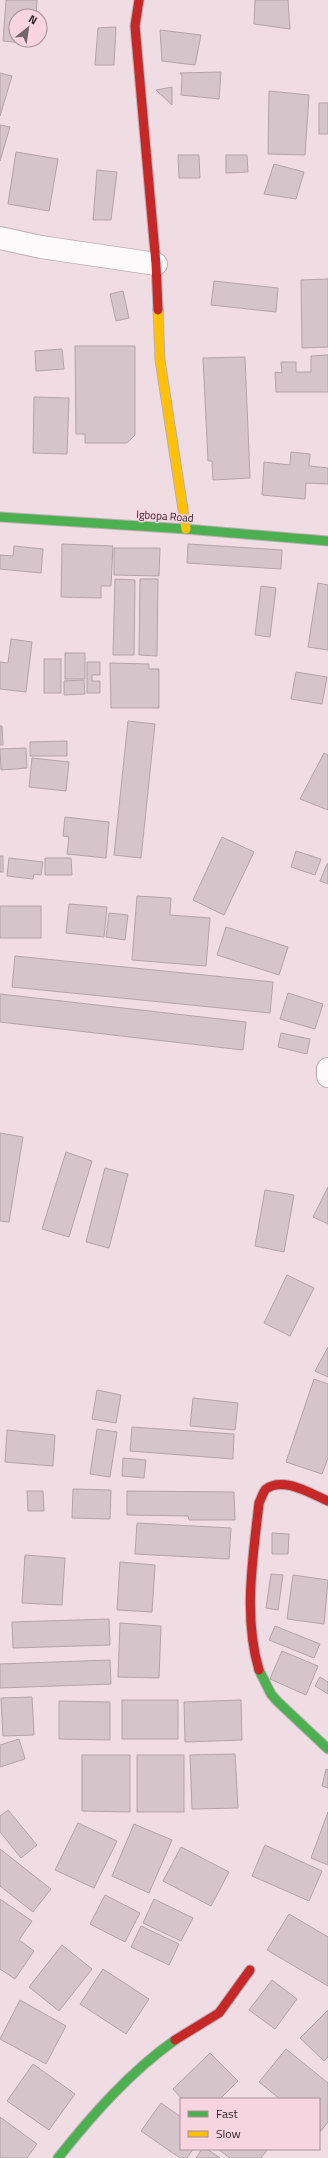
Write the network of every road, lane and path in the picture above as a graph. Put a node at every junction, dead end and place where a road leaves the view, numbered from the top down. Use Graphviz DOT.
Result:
graph roads {
  1 [pos="139,0"];
  2 [pos="0,238"];
  3 [pos="156,264"];
  4 [pos="0,517"];
  5 [pos="186,529"];
  6 [pos="328,541"];
  7 [pos="328,1069"];
  8 [pos="328,1076"];
  9 [pos="328,1501"];
  10 [pos="328,1749"];
  11 [pos="250,1970"];
  12 [pos="58,2158"];
  1 -- 3 [label="street"];
  2 -- 3 [label="street"];
  3 -- 5 [label="street"];
  4 -- 5 [label="street, Igbopa Road"];
  5 -- 6 [label="street, Igbopa Road"];
  7 -- 8 [label="street"];
  9 -- 10 [label="street"];
  11 -- 12 [label="street"];
}
